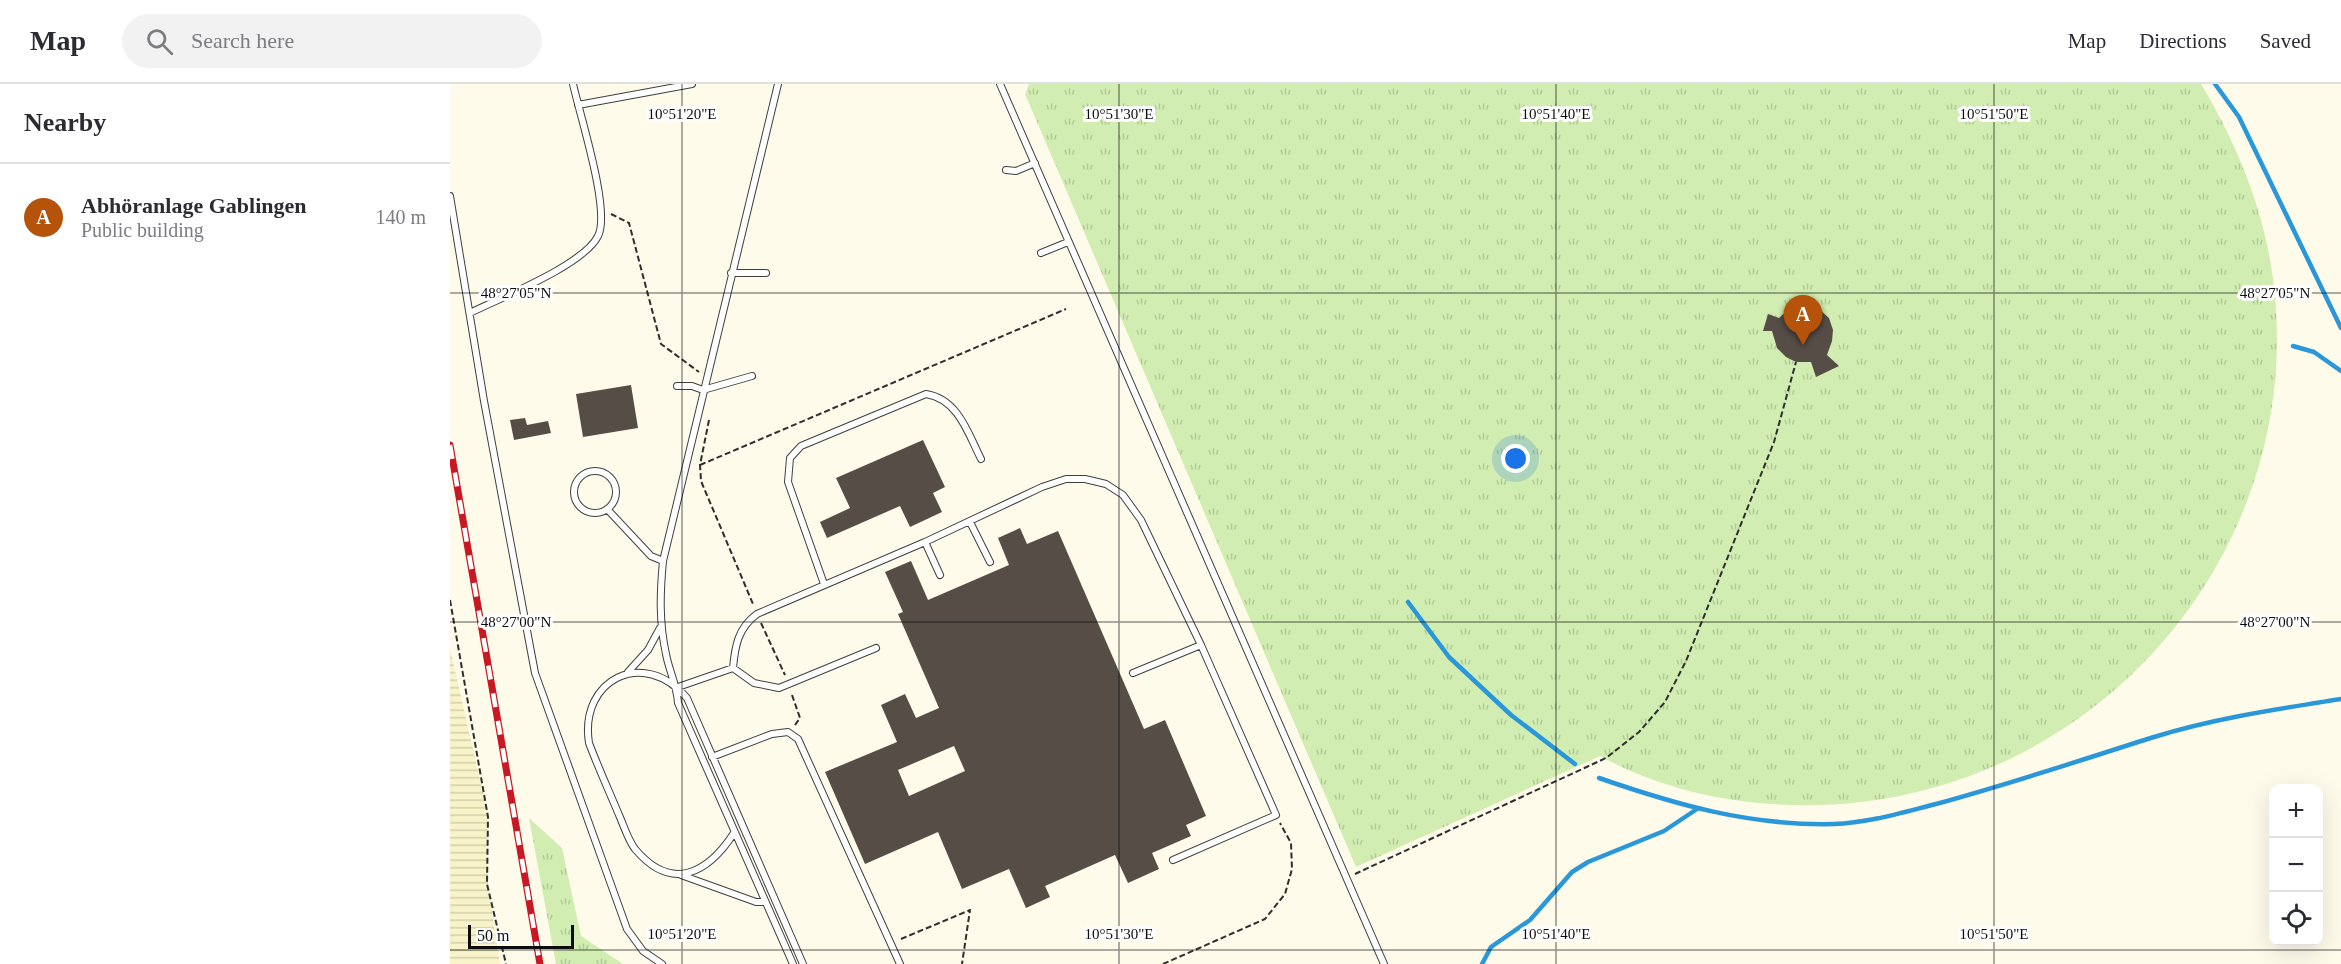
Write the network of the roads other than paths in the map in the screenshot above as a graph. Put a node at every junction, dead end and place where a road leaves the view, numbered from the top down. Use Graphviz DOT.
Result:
graph roads {
  1 [pos="573,84"];
  2 [pos="692,84"];
  3 [pos="778,84"];
  4 [pos="1000,84"];
  5 [pos="578,105"];
  6 [pos="1035,163"];
  7 [pos="1006,170"];
  8 [pos="450,195"];
  9 [pos="1068,242"];
  10 [pos="1041,253"];
  11 [pos="731,273"];
  12 [pos="766,273"];
  13 [pos="470,313"];
  14 [pos="752,376"];
  15 [pos="677,386"];
  16 [pos="703,390"];
  17 [pos="981,459"];
  18 [pos="607,509"];
  19 [pos="970,522"];
  20 [pos="925,542"];
  21 [pos="663,561"];
  22 [pos="990,562"];
  23 [pos="940,575"];
  24 [pos="824,584"];
  25 [pos="661,627"];
  26 [pos="1202,645"];
  27 [pos="876,648"];
  28 [pos="733,668"];
  29 [pos="628,672"];
  30 [pos="1133,673"];
  31 [pos="678,687"];
  32 [pos="712,757"];
  33 [pos="734,833"];
  34 [pos="1173,860"];
  35 [pos="680,875"];
  36 [pos="765,902"];
  37 [pos="662,964"];
  38 [pos="793,964"];
  39 [pos="802,964"];
  40 [pos="900,964"];
  41 [pos="1384,964"];
  1 -- 5 [label="lane"];
  2 -- 5 [label="lane"];
  3 -- 11 [label="lane"];
  4 -- 6 [label="lane"];
  5 -- 13 [label="lane"];
  6 -- 7 [label="lane"];
  6 -- 9 [label="lane"];
  8 -- 13 [label="lane"];
  9 -- 10 [label="lane"];
  9 -- 41 [label="lane"];
  11 -- 12 [label="lane"];
  11 -- 16 [label="lane"];
  13 -- 37 [label="lane"];
  14 -- 16 [label="lane"];
  15 -- 16 [label="lane"];
  16 -- 21 [label="lane"];
  17 -- 24 [label="lane"];
  18 -- 18 [label="lane"];
  18 -- 21 [label="lane"];
  19 -- 20 [label="lane"];
  19 -- 22 [label="lane"];
  19 -- 26 [label="lane"];
  20 -- 23 [label="lane"];
  20 -- 24 [label="lane"];
  21 -- 25 [label="lane"];
  24 -- 28 [label="lane"];
  25 -- 29 [label="lane"];
  25 -- 31 [label="lane"];
  26 -- 30 [label="lane"];
  26 -- 34 [label="lane"];
  27 -- 28 [label="lane"];
  28 -- 31 [label="lane"];
  29 -- 31 [label="lane"];
  29 -- 35 [label="lane"];
  31 -- 32 [label="lane"];
  31 -- 33 [label="lane"];
  32 -- 39 [label="lane"];
  32 -- 40 [label="lane"];
  33 -- 35 [label="lane"];
  33 -- 36 [label="lane"];
  35 -- 36 [label="lane"];
  36 -- 38 [label="lane"];
}
